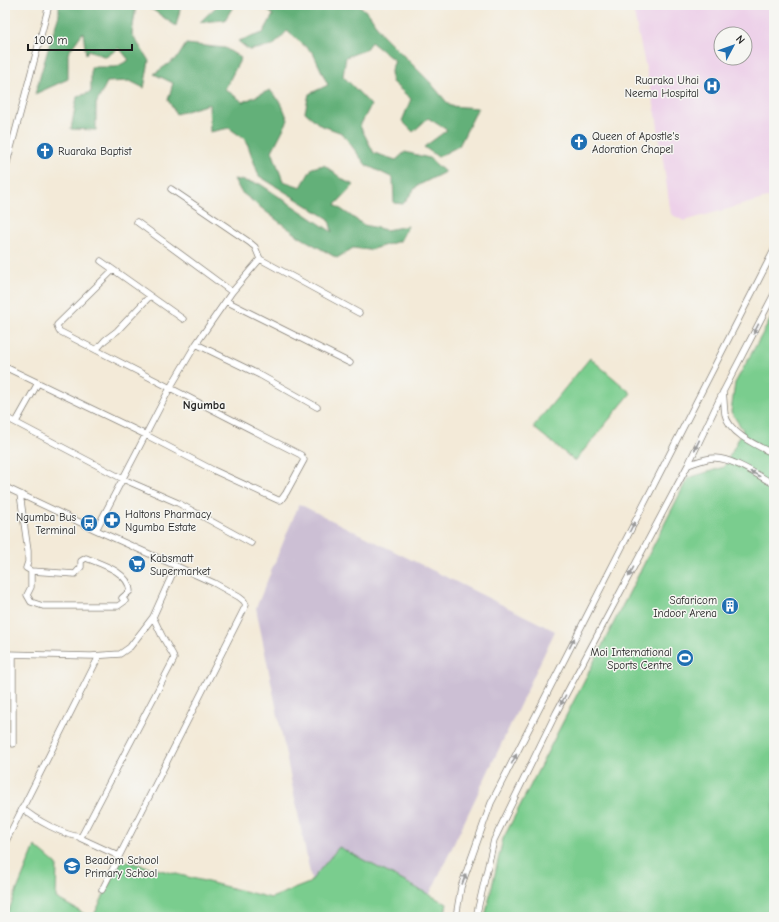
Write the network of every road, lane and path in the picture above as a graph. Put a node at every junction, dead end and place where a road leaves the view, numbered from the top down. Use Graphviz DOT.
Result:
graph roads {
  1 [pos="49,5"];
  2 [pos="5,170"];
  3 [pos="171,189"];
  4 [pos="137,222"];
  5 [pos="774,250"];
  6 [pos="260,259"];
  7 [pos="101,261"];
  8 [pos="113,270"];
  9 [pos="232,292"];
  10 [pos="774,294"];
  11 [pos="150,296"];
  12 [pos="226,301"];
  13 [pos="359,313"];
  14 [pos="183,319"];
  15 [pos="196,344"];
  16 [pos="96,350"];
  17 [pos="350,362"];
  18 [pos="5,367"];
  19 [pos="38,383"];
  20 [pos="170,388"];
  21 [pos="723,392"];
  22 [pos="318,407"];
  23 [pos="5,417"];
  24 [pos="16,422"];
  25 [pos="146,435"];
  26 [pos="774,454"];
  27 [pos="688,465"];
  28 [pos="123,479"];
  29 [pos="774,484"];
  30 [pos="5,487"];
  31 [pos="20,494"];
  32 [pos="96,530"];
  33 [pos="251,543"];
  34 [pos="176,566"];
  35 [pos="31,571"];
  36 [pos="153,617"];
  37 [pos="5,654"];
  38 [pos="13,654"];
  39 [pos="99,656"];
  40 [pos="13,744"];
  41 [pos="22,808"];
  42 [pos="80,838"];
  43 [pos="5,843"];
  44 [pos="119,856"];
  45 [pos="102,890"];
  46 [pos="456,917"];
  47 [pos="476,917"];
  1 -- 2 [label="street"];
  3 -- 6 [label="street"];
  4 -- 9 [label="street"];
  46 -- 5 [label="street, one-way"];
  6 -- 9 [label="street"];
  6 -- 13 [label="street"];
  7 -- 8 [label="street"];
  8 -- 11 [label="street"];
  8 -- 16 [label="street"];
  9 -- 12 [label="street"];
  10 -- 21 [label="street, one-way"];
  11 -- 14 [label="street"];
  11 -- 16 [label="street"];
  12 -- 15 [label="street"];
  12 -- 17 [label="street"];
  15 -- 20 [label="street"];
  15 -- 22 [label="street"];
  16 -- 20 [label="street"];
  18 -- 19 [label="street"];
  19 -- 24 [label="street"];
  19 -- 25 [label="street"];
  20 -- 25 [label="street"];
  20 -- 25 [label="street"];
  21 -- 26 [label="street"];
  21 -- 27 [label="street, one-way"];
  23 -- 24 [label="street"];
  24 -- 28 [label="street"];
  25 -- 28 [label="street"];
  29 -- 27 [label="street, one-way"];
  27 -- 47 [label="street, one-way"];
  28 -- 32 [label="street"];
  28 -- 33 [label="street"];
  30 -- 31 [label="street"];
  31 -- 32 [label="street"];
  31 -- 35 [label="street"];
  32 -- 34 [label="street"];
  34 -- 36 [label="street"];
  34 -- 44 [label="street"];
  35 -- 35 [label="street"];
  36 -- 39 [label="street"];
  36 -- 42 [label="street"];
  37 -- 38 [label="street"];
  38 -- 39 [label="street"];
  38 -- 40 [label="street"];
  39 -- 41 [label="street"];
  41 -- 42 [label="street"];
  41 -- 43 [label="street"];
  42 -- 44 [label="street"];
  44 -- 45 [label="street"];
}
